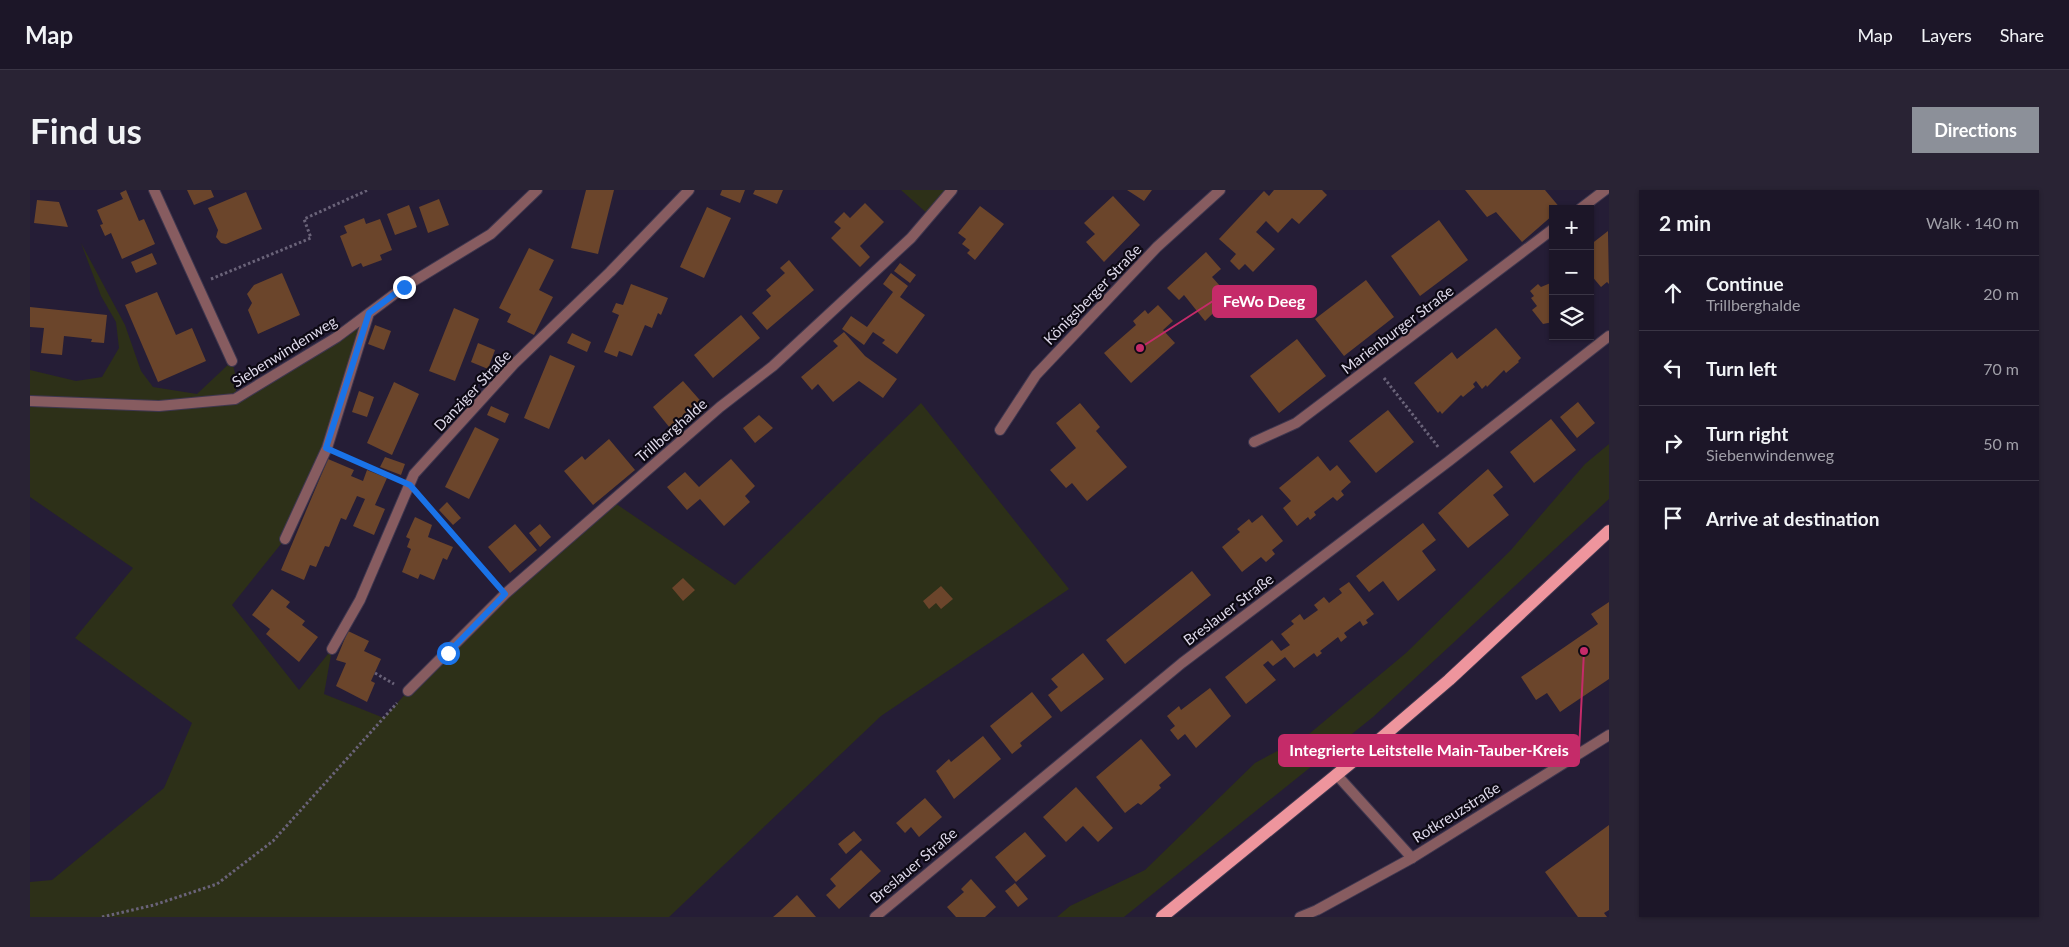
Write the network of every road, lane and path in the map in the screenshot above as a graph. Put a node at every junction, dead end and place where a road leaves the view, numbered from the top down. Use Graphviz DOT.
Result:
graph roads {
  1 [pos="154,190"];
  2 [pos="368,190"];
  3 [pos="537,190"];
  4 [pos="689,190"];
  5 [pos="952,190"];
  6 [pos="1220,190"];
  7 [pos="1604,190"];
  8 [pos="1585,205"];
  9 [pos="1549,232"];
  10 [pos="196,285"];
  11 [pos="369,313"];
  12 [pos="1609,336"];
  13 [pos="232,361"];
  14 [pos="1375,366"];
  15 [pos="30,401"];
  16 [pos="1000,430"];
  17 [pos="1254,442"];
  18 [pos="326,448"];
  19 [pos="1449,461"];
  20 [pos="410,485"];
  21 [pos="1609,532"];
  22 [pos="285,539"];
  23 [pos="505,594"];
  24 [pos="332,649"];
  25 [pos="408,691"];
  26 [pos="1609,735"];
  27 [pos="1336,774"];
  28 [pos="1412,858"];
  29 [pos="1318,914"];
  30 [pos="102,917"];
  31 [pos="875,917"];
  32 [pos="1162,917"];
  33 [pos="1300,917"];
  1 -- 10 [label="street"];
  2 -- 10 [label="path"];
  3 -- 11 [label="street, Siebenwindenweg"];
  4 -- 20 [label="street, Danziger Straße"];
  5 -- 23 [label="street, Trillberghalde"];
  6 -- 16 [label="street, Königsberger Straße"];
  7 -- 8 [label="street"];
  9 -- 14 [label="street, Marienburger Straße"];
  10 -- 13 [label="street"];
  11 -- 15 [label="street, Siebenwindenweg"];
  11 -- 18 [label="street"];
  12 -- 19 [label="street, Breslauer Straße"];
  14 -- 17 [label="street, Marienburger Straße"];
  14 -- 19 [label="path"];
  18 -- 20 [label="path"];
  18 -- 22 [label="street"];
  19 -- 31 [label="street, Breslauer Straße"];
  20 -- 23 [label="path"];
  20 -- 24 [label="street, Danziger Straße"];
  21 -- 27 [label="main road"];
  23 -- 25 [label="street, Trillberghalde"];
  25 -- 30 [label="path"];
  26 -- 28 [label="street, Rotkreuzstraße"];
  27 -- 28 [label="street"];
  27 -- 32 [label="main road"];
  28 -- 29 [label="street, Rotkreuzstraße"];
  29 -- 33 [label="street, Rotkreuzstraße"];
}
